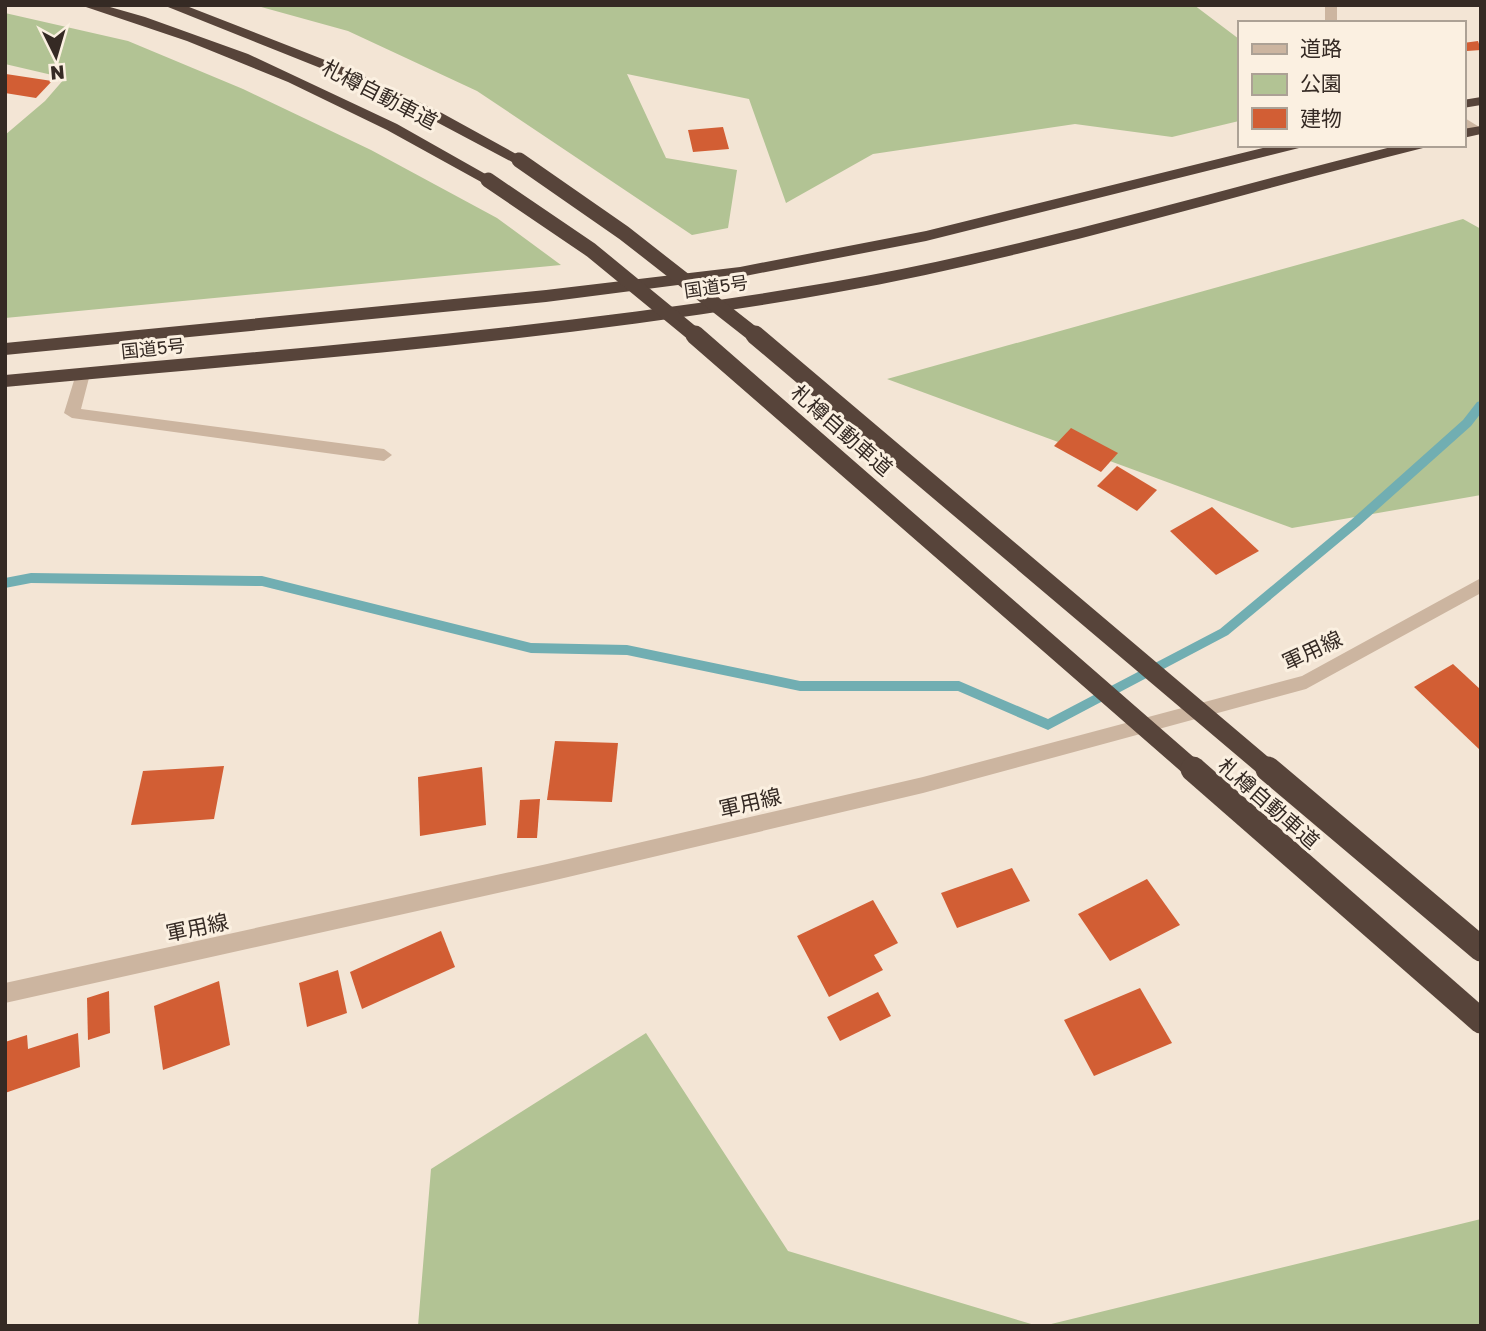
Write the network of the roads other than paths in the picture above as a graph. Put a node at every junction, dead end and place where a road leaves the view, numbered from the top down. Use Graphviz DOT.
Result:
graph roads {
  1 [pos="87,5"];
  2 [pos="170,5"];
  3 [pos="1286,147"];
  4 [pos="1410,147"];
  5 [pos="5,349"];
  6 [pos="83,374"];
  7 [pos="5,382"];
  8 [pos="384,454"];
  9 [pos="1481,585"];
  10 [pos="1481,949"];
  11 [pos="5,993"];
  12 [pos="1481,1021"];
  1 -- 12 [label="highway, 札樽自動車道, bridge"];
  2 -- 10 [label="highway, 札樽自動車道, bridge"];
  3 -- 5 [label="highway, 国道5号"];
  4 -- 6 [label="highway, 国道5号"];
  6 -- 7 [label="highway, 国道5号"];
  6 -- 8 [label="street"];
  9 -- 11 [label="street, 軍用線"];
}
